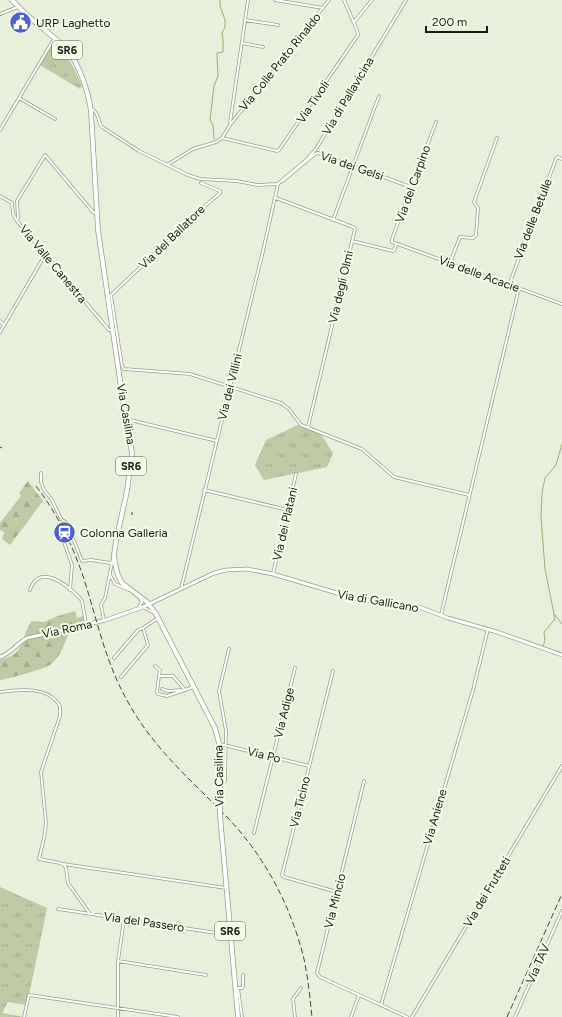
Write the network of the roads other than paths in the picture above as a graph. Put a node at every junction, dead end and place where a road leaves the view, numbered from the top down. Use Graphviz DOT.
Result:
graph roads {
  1 [pos="12,0"];
  2 [pos="248,0"];
  3 [pos="275,0"];
  4 [pos="329,0"];
  5 [pos="344,0"];
  6 [pos="372,0"];
  7 [pos="406,0"];
  8 [pos="19,7"];
  9 [pos="323,8"];
  10 [pos="0,14"];
  11 [pos="245,20"];
  12 [pos="354,22"];
  13 [pos="278,25"];
  14 [pos="54,38"];
  15 [pos="242,43"];
  16 [pos="263,47"];
  17 [pos="379,96"];
  18 [pos="19,98"];
  19 [pos="91,109"];
  20 [pos="55,119"];
  21 [pos="436,122"];
  22 [pos="230,125"];
  23 [pos="0,130"];
  24 [pos="222,138"];
  25 [pos="497,138"];
  26 [pos="562,159"];
  27 [pos="167,165"];
  28 [pos="353,166"];
  29 [pos="201,183"];
  30 [pos="278,184"];
  31 [pos="411,187"];
  32 [pos="0,196"];
  33 [pos="276,198"];
  34 [pos="97,214"];
  35 [pos="333,220"];
  36 [pos="17,221"];
  37 [pos="352,241"];
  38 [pos="396,244"];
  39 [pos="45,255"];
  40 [pos="450,263"];
  41 [pos="509,285"];
  42 [pos="519,288"];
  43 [pos="109,296"];
  44 [pos="562,304"];
  45 [pos="0,321"];
  46 [pos="4,325"];
  47 [pos="112,330"];
  48 [pos="0,332"];
  49 [pos="230,386"];
  50 [pos="125,419"];
  51 [pos="308,428"];
  52 [pos="217,441"];
  53 [pos="42,473"];
  54 [pos="296,474"];
  55 [pos="204,490"];
  56 [pos="469,495"];
  57 [pos="288,510"];
  58 [pos="60,531"];
  59 [pos="114,555"];
  60 [pos="112,563"];
  61 [pos="109,574"];
  62 [pos="273,574"];
  63 [pos="30,590"];
  64 [pos="70,590"];
  65 [pos="180,590"];
  66 [pos="133,592"];
  67 [pos="149,604"];
  68 [pos="137,609"];
  69 [pos="440,616"];
  70 [pos="158,618"];
  71 [pos="105,621"];
  72 [pos="87,625"];
  73 [pos="143,628"];
  74 [pos="488,629"];
  75 [pos="229,649"];
  76 [pos="562,655"];
  77 [pos="0,657"];
  78 [pos="114,658"];
  79 [pos="155,666"];
  80 [pos="295,668"];
  81 [pos="333,672"];
  82 [pos="159,676"];
  83 [pos="121,677"];
  84 [pos="194,687"];
  85 [pos="162,689"];
  86 [pos="185,690"];
  87 [pos="0,692"];
  88 [pos="220,744"];
  89 [pos="226,745"];
  90 [pos="272,757"];
  91 [pos="309,766"];
  92 [pos="562,766"];
  93 [pos="225,781"];
  94 [pos="364,781"];
  95 [pos="254,833"];
  96 [pos="63,864"];
  97 [pos="226,888"];
  98 [pos="337,892"];
  99 [pos="58,909"];
  100 [pos="562,911"];
  101 [pos="90,914"];
  102 [pos="124,919"];
  103 [pos="230,935"];
  104 [pos="118,961"];
  105 [pos="206,975"];
  106 [pos="243,975"];
  107 [pos="237,988"];
  108 [pos="301,988"];
  109 [pos="360,995"];
  110 [pos="381,1005"];
  111 [pos="118,1008"];
  112 [pos="24,1017"];
  113 [pos="118,1017"];
  114 [pos="178,1017"];
  115 [pos="238,1017"];
  116 [pos="242,1017"];
  117 [pos="295,1017"];
  118 [pos="351,1017"];
  119 [pos="407,1017"];
  120 [pos="412,1017"];
  121 [pos="515,1017"];
  1 -- 8 [label="main road, Via Casilina / SR6"];
  2 -- 11 [label="street"];
  3 -- 9 [label="street"];
  4 -- 9 [label="street, Via Colle Prato Rinaldo"];
  5 -- 12 [label="street, Via Tivoli"];
  6 -- 12 [label="street"];
  7 -- 30 [label="street, Via di Pallavicina"];
  8 -- 10 [label="street"];
  8 -- 14 [label="main road, Via Casilina / SR6"];
  9 -- 22 [label="street, Via Colle Prato Rinaldo"];
  11 -- 13 [label="street"];
  11 -- 15 [label="street"];
  12 -- 24 [label="street, Via Tivoli"];
  14 -- 18 [label="street"];
  14 -- 19 [label="main road, Via Casilina / SR6"];
  15 -- 16 [label="street"];
  15 -- 22 [label="street"];
  17 -- 28 [label="street"];
  18 -- 20 [label="street"];
  18 -- 23 [label="street"];
  19 -- 27 [label="street"];
  19 -- 34 [label="main road, Via Casilina / SR6"];
  21 -- 31 [label="street, Via del Carpino"];
  22 -- 24 [label="street, Via Colle Prato Rinaldo"];
  24 -- 27 [label="street"];
  25 -- 40 [label="street"];
  26 -- 41 [label="street, Via delle Betulle"];
  27 -- 30 [label="street"];
  28 -- 30 [label="street, Via dei Gelsi"];
  28 -- 31 [label="street, Via dei Gelsi"];
  28 -- 35 [label="street"];
  29 -- 43 [label="street, Via del Ballatore"];
  30 -- 33 [label="street, Via dei Villini"];
  31 -- 38 [label="street, Via del Carpino"];
  32 -- 36 [label="street, Via Valle Canestra"];
  33 -- 35 [label="street, Via degli Olmi"];
  33 -- 49 [label="street, Via dei Villini"];
  34 -- 36 [label="street"];
  34 -- 43 [label="main road, Via Casilina / SR6"];
  35 -- 37 [label="street, Via degli Olmi"];
  36 -- 39 [label="street, Via Valle Canestra"];
  37 -- 38 [label="street"];
  37 -- 51 [label="street, Via degli Olmi"];
  38 -- 40 [label="street, Via delle Acacie"];
  39 -- 46 [label="street"];
  39 -- 47 [label="street, Via Valle Canestra"];
  40 -- 41 [label="street, Via delle Acacie"];
  41 -- 42 [label="street, Via delle Acacie"];
  42 -- 44 [label="street, Via delle Acacie"];
  42 -- 56 [label="street"];
  43 -- 47 [label="main road, Via Casilina / SR6"];
  43 -- 49 [label="street"];
  45 -- 46 [label="street"];
  46 -- 48 [label="street"];
  47 -- 50 [label="main road, Via Casilina / SR6"];
  49 -- 51 [label="street"];
  49 -- 52 [label="street, Via dei Villini"];
  50 -- 52 [label="street"];
  50 -- 59 [label="main road, Via Casilina / SR6"];
  51 -- 56 [label="street"];
  52 -- 55 [label="street, Via dei Villini"];
  53 -- 60 [label="street"];
  54 -- 57 [label="street, Via dei Platani"];
  55 -- 57 [label="street"];
  55 -- 65 [label="street, Via dei Villini"];
  56 -- 69 [label="street"];
  57 -- 62 [label="street, Via dei Platani"];
  58 -- 64 [label="street"];
  59 -- 60 [label="street"];
  59 -- 66 [label="main road, Via Casilina / SR6"];
  60 -- 61 [label="street"];
  61 -- 66 [label="street"];
  61 -- 71 [label="street"];
  62 -- 65 [label="street, Via di Gallicano"];
  62 -- 69 [label="street, Via di Gallicano"];
  63 -- 64 [label="street"];
  64 -- 72 [label="street"];
  65 -- 67 [label="street, Via di Gallicano"];
  66 -- 67 [label="main road, Via Casilina / SR6"];
  66 -- 68 [label="street"];
  67 -- 68 [label="street, Via Roma"];
  67 -- 70 [label="main road, Via Casilina / SR6"];
  68 -- 70 [label="street"];
  68 -- 71 [label="street, Via Roma"];
  69 -- 74 [label="street, Via di Gallicano"];
  70 -- 73 [label="street"];
  70 -- 84 [label="main road, Via Casilina / SR6"];
  71 -- 72 [label="street, Via Roma"];
  72 -- 77 [label="street, Via Roma"];
  73 -- 78 [label="street"];
  73 -- 83 [label="street"];
  74 -- 76 [label="street, Via di Gallicano"];
  74 -- 110 [label="street, Via Aniene"];
  75 -- 89 [label="street"];
  79 -- 82 [label="street"];
  80 -- 90 [label="street, Via Adige"];
  81 -- 91 [label="street, Via Ticino"];
  82 -- 86 [label="street"];
  82 -- 86 [label="street"];
  84 -- 86 [label="street"];
  84 -- 88 [label="main road, Via Casilina / SR6"];
  85 -- 86 [label="street"];
  87 -- 96 [label="street"];
  88 -- 89 [label="street, Via Po"];
  88 -- 97 [label="main road, Via Casilina / SR6, bridge"];
  89 -- 90 [label="street, Via Po"];
  89 -- 93 [label="street"];
  90 -- 91 [label="street, Via Po"];
  90 -- 95 [label="street, Via Adige"];
  91 -- 98 [label="street, Via Ticino"];
  92 -- 120 [label="street, Via dei Frutteti"];
  94 -- 98 [label="street, Via Mincio"];
  96 -- 97 [label="street"];
  96 -- 101 [label="street"];
  97 -- 103 [label="main road, Via Casilina / SR6"];
  98 -- 109 [label="street, Via Mincio"];
  99 -- 101 [label="street, Via del Passero"];
  100 -- 121 [label="street, Via TAV"];
  101 -- 102 [label="street, Via del Passero"];
  102 -- 103 [label="street, Via del Passero"];
  102 -- 104 [label="street"];
  103 -- 107 [label="main road, Via Casilina / SR6"];
  104 -- 105 [label="street"];
  104 -- 111 [label="street"];
  106 -- 107 [label="street"];
  107 -- 115 [label="main road, Via Casilina / SR6"];
  107 -- 116 [label="street"];
  108 -- 117 [label="street"];
  109 -- 110 [label="street, Via Mincio"];
  109 -- 118 [label="street"];
  110 -- 119 [label="street, Via Mincio"];
  111 -- 112 [label="street"];
  111 -- 113 [label="street"];
  111 -- 114 [label="street"];
}
